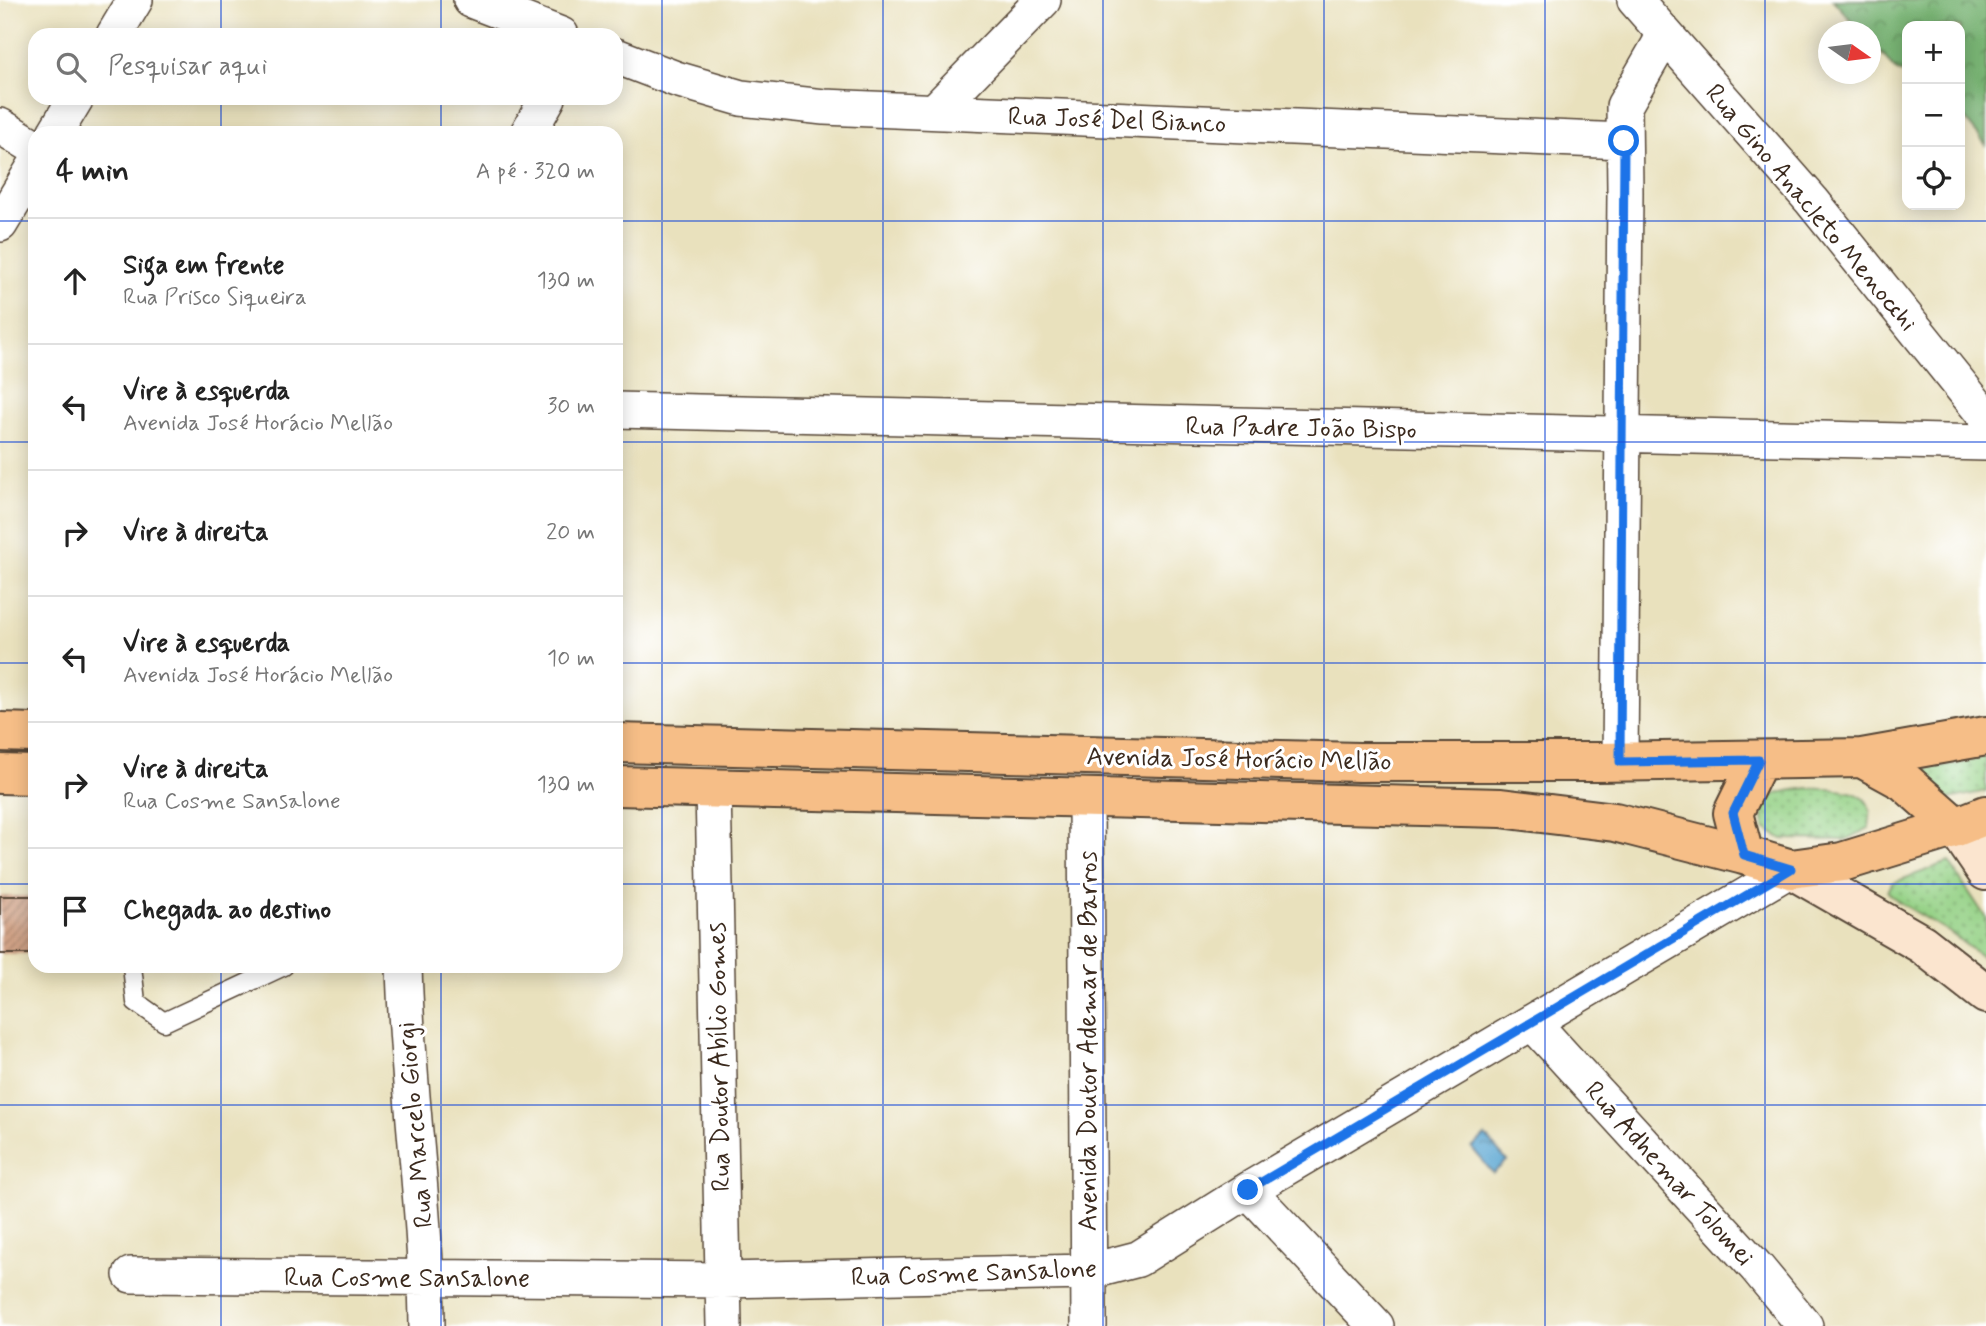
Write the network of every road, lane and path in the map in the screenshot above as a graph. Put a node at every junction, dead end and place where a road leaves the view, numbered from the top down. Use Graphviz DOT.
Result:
graph roads {
  1 [pos="135,0"];
  2 [pos="471,0"];
  3 [pos="1043,0"];
  4 [pos="1635,0"];
  5 [pos="118,28"];
  6 [pos="544,28"];
  7 [pos="1665,35"];
  8 [pos="623,59"];
  9 [pos="72,105"];
  10 [pos="544,105"];
  11 [pos="935,111"];
  12 [pos="0,126"];
  13 [pos="59,126"];
  14 [pos="532,126"];
  15 [pos="1624,141"];
  16 [pos="28,143"];
  17 [pos="28,178"];
  18 [pos="0,225"];
  19 [pos="623,411"];
  20 [pos="1986,417"];
  21 [pos="1623,434"];
  22 [pos="1986,443"];
  23 [pos="0,732"];
  24 [pos="28,733"];
  25 [pos="1986,736"];
  26 [pos="623,743"];
  27 [pos="1862,758"];
  28 [pos="1759,760"];
  29 [pos="1620,762"];
  30 [pos="0,774"];
  31 [pos="28,775"];
  32 [pos="623,786"];
  33 [pos="713,788"];
  34 [pos="1086,797"];
  35 [pos="1971,821"];
  36 [pos="1744,855"];
  37 [pos="1791,869"];
  38 [pos="1986,871"];
  39 [pos="133,973"];
  40 [pos="269,973"];
  41 [pos="404,973"];
  42 [pos="1986,994"];
  43 [pos="1532,1022"];
  44 [pos="1248,1190"];
  45 [pos="1088,1272"];
  46 [pos="131,1275"];
  47 [pos="426,1277"];
  48 [pos="723,1280"];
  49 [pos="426,1326"];
  50 [pos="724,1326"];
  51 [pos="1089,1326"];
  52 [pos="1376,1326"];
  53 [pos="1805,1326"];
  1 -- 5 [label="street"];
  2 -- 6 [label="street"];
  3 -- 11 [label="street"];
  4 -- 7 [label="street, Rua Gino Anacleto Menocchi"];
  7 -- 15 [label="street"];
  7 -- 20 [label="street, Rua Gino Anacleto Menocchi"];
  8 -- 11 [label="street, Rua José Del Bianco"];
  9 -- 13 [label="street"];
  10 -- 14 [label="street"];
  11 -- 15 [label="street, Rua José Del Bianco"];
  12 -- 16 [label="street"];
  15 -- 21 [label="street"];
  17 -- 18 [label="street"];
  19 -- 21 [label="street, Rua Padre João Bispo"];
  21 -- 22 [label="street, Rua Padre João Bispo"];
  21 -- 29 [label="street"];
  23 -- 24 [label="main road"];
  25 -- 27 [label="main road, Avenida José Horácio Mellão"];
  26 -- 29 [label="main road, Avenida José Horácio Mellão"];
  27 -- 28 [label="main road, Avenida José Horácio Mellão"];
  27 -- 35 [label="main road"];
  28 -- 29 [label="main road, Avenida José Horácio Mellão"];
  28 -- 36 [label="main road"];
  30 -- 31 [label="main road"];
  32 -- 33 [label="main road, Avenida José Horácio Mellão"];
  33 -- 34 [label="main road, Avenida José Horácio Mellão"];
  33 -- 48 [label="street, Rua Doutor Abílio Gomes"];
  34 -- 36 [label="main road, Avenida José Horácio Mellão"];
  34 -- 45 [label="street, Avenida Doutor Ademar de Barros"];
  35 -- 37 [label="main road, Avenida José Horácio Mellão"];
  35 -- 38 [label="main road"];
  36 -- 37 [label="main road, Avenida José Horácio Mellão"];
  37 -- 42 [label="main road, Avenida José Horácio Mellão"];
  37 -- 43 [label="street, Rua Cosme Sansalone"];
  39 -- 40 [label="lane"];
  41 -- 47 [label="street, Rua Marcelo Giorgi"];
  43 -- 44 [label="street, Rua Cosme Sansalone"];
  43 -- 53 [label="street, Rua Adhemar Tolomei"];
  44 -- 45 [label="street, Rua Cosme Sansalone"];
  44 -- 52 [label="street"];
  45 -- 48 [label="street, Rua Cosme Sansalone"];
  45 -- 51 [label="street, Avenida Doutor Ademar de Barros"];
  46 -- 47 [label="street, Rua Cosme Sansalone"];
  47 -- 48 [label="street, Rua Cosme Sansalone"];
  47 -- 49 [label="street, Rua Marcelo Giorgi"];
  48 -- 50 [label="street, Rua Doutor Abílio Gomes"];
}
